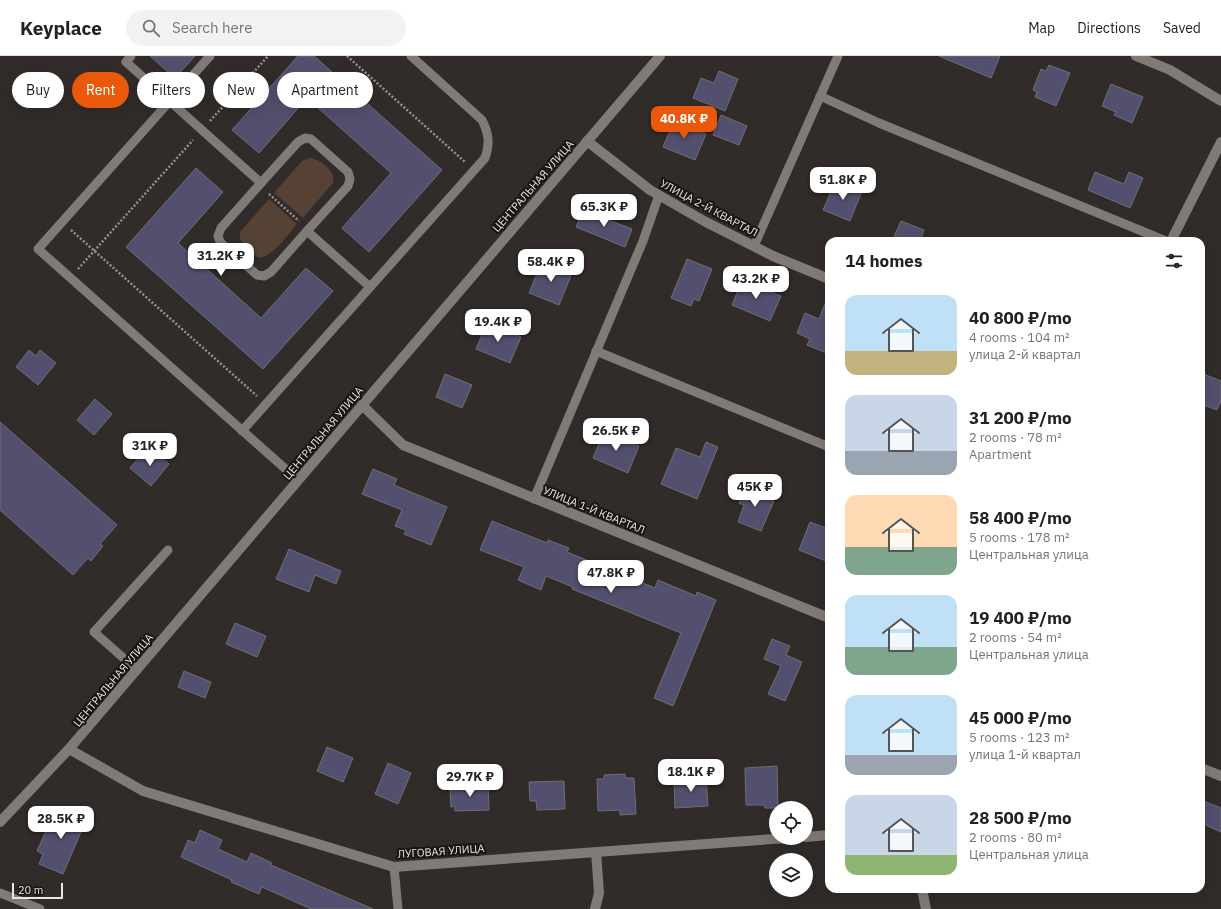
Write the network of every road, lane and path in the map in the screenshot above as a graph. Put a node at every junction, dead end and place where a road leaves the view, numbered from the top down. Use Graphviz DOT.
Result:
graph roads {
  1 [pos="131,56"];
  2 [pos="210,56"];
  3 [pos="268,56"];
  4 [pos="347,56"];
  5 [pos="411,56"];
  6 [pos="660,56"];
  7 [pos="838,56"];
  8 [pos="1136,56"];
  9 [pos="137,72"];
  10 [pos="196,72"];
  11 [pos="820,96"];
  12 [pos="1221,101"];
  13 [pos="164,108"];
  14 [pos="178,108"];
  15 [pos="202,130"];
  16 [pos="587,141"];
  17 [pos="1221,142"];
  18 [pos="475,170"];
  19 [pos="260,184"];
  20 [pos="659,195"];
  21 [pos="62,222"];
  22 [pos="308,230"];
  23 [pos="1156,237"];
  24 [pos="1173,237"];
  25 [pos="754,246"];
  26 [pos="95,251"];
  27 [pos="825,277"];
  28 [pos="71,278"];
  29 [pos="370,287"];
  30 [pos="596,352"];
  31 [pos="266,404"];
  32 [pos="362,405"];
  33 [pos="242,431"];
  34 [pos="825,445"];
  35 [pos="298,480"];
  36 [pos="534,499"];
  37 [pos="168,550"];
  38 [pos="825,616"];
  39 [pos="137,670"];
  40 [pos="70,749"];
  41 [pos="1205,770"];
  42 [pos="1221,776"];
  43 [pos="0,822"];
  44 [pos="825,835"];
  45 [pos="813,836"];
  46 [pos="769,839"];
  47 [pos="596,852"];
  48 [pos="394,867"];
  49 [pos="0,893"];
  50 [pos="923,893"];
  51 [pos="40,909"];
  52 [pos="398,909"];
  53 [pos="595,909"];
  54 [pos="926,909"];
  1 -- 9 [label="lane"];
  2 -- 10 [label="lane"];
  3 -- 15 [label="path"];
  4 -- 18 [label="path"];
  5 -- 18 [label="lane"];
  6 -- 16 [label="street, ЦЕНТРАЛЬНАЯ УЛИЦА"];
  7 -- 11 [label="lane"];
  8 -- 12 [label="street"];
  11 -- 23 [label="lane"];
  11 -- 25 [label="lane"];
  13 -- 21 [label="lane"];
  14 -- 15 [label="lane"];
  15 -- 19 [label="lane"];
  15 -- 26 [label="path"];
  16 -- 20 [label="street, УЛИЦА 2-Й КВАРТАЛ"];
  16 -- 32 [label="street, ЦЕНТРАЛЬНАЯ УЛИЦА"];
  17 -- 24 [label="street"];
  18 -- 29 [label="lane"];
  19 -- 22 [label="path"];
  19 -- 22 [label="lane"];
  19 -- 22 [label="lane"];
  20 -- 25 [label="street, УЛИЦА 2-Й КВАРТАЛ"];
  20 -- 30 [label="lane"];
  21 -- 26 [label="path"];
  21 -- 28 [label="lane"];
  22 -- 29 [label="lane"];
  25 -- 27 [label="street, УЛИЦА 2-Й КВАРТАЛ"];
  26 -- 28 [label="path"];
  26 -- 31 [label="path"];
  28 -- 33 [label="lane"];
  29 -- 31 [label="lane"];
  30 -- 34 [label="lane"];
  30 -- 36 [label="lane"];
  31 -- 33 [label="lane"];
  32 -- 35 [label="street, ЦЕНТРАЛЬНАЯ УЛИЦА"];
  32 -- 36 [label="street, УЛИЦА 1-Й КВАРТАЛ"];
  33 -- 35 [label="lane"];
  35 -- 39 [label="street, ЦЕНТРАЛЬНАЯ УЛИЦА"];
  36 -- 38 [label="street, УЛИЦА 1-Й КВАРТАЛ"];
  37 -- 39 [label="lane"];
  39 -- 40 [label="street, ЦЕНТРАЛЬНАЯ УЛИЦА"];
  40 -- 43 [label="street, ЦЕНТРАЛЬНАЯ УЛИЦА"];
  40 -- 48 [label="street, ЛУГОВАЯ УЛИЦА"];
  41 -- 42 [label="street"];
  44 -- 45 [label="street"];
  46 -- 47 [label="street, ЛУГОВАЯ УЛИЦА"];
  47 -- 48 [label="street, ЛУГОВАЯ УЛИЦА"];
  47 -- 53 [label="street"];
  48 -- 52 [label="lane"];
  49 -- 51 [label="lane"];
  50 -- 54 [label="street"];
}
